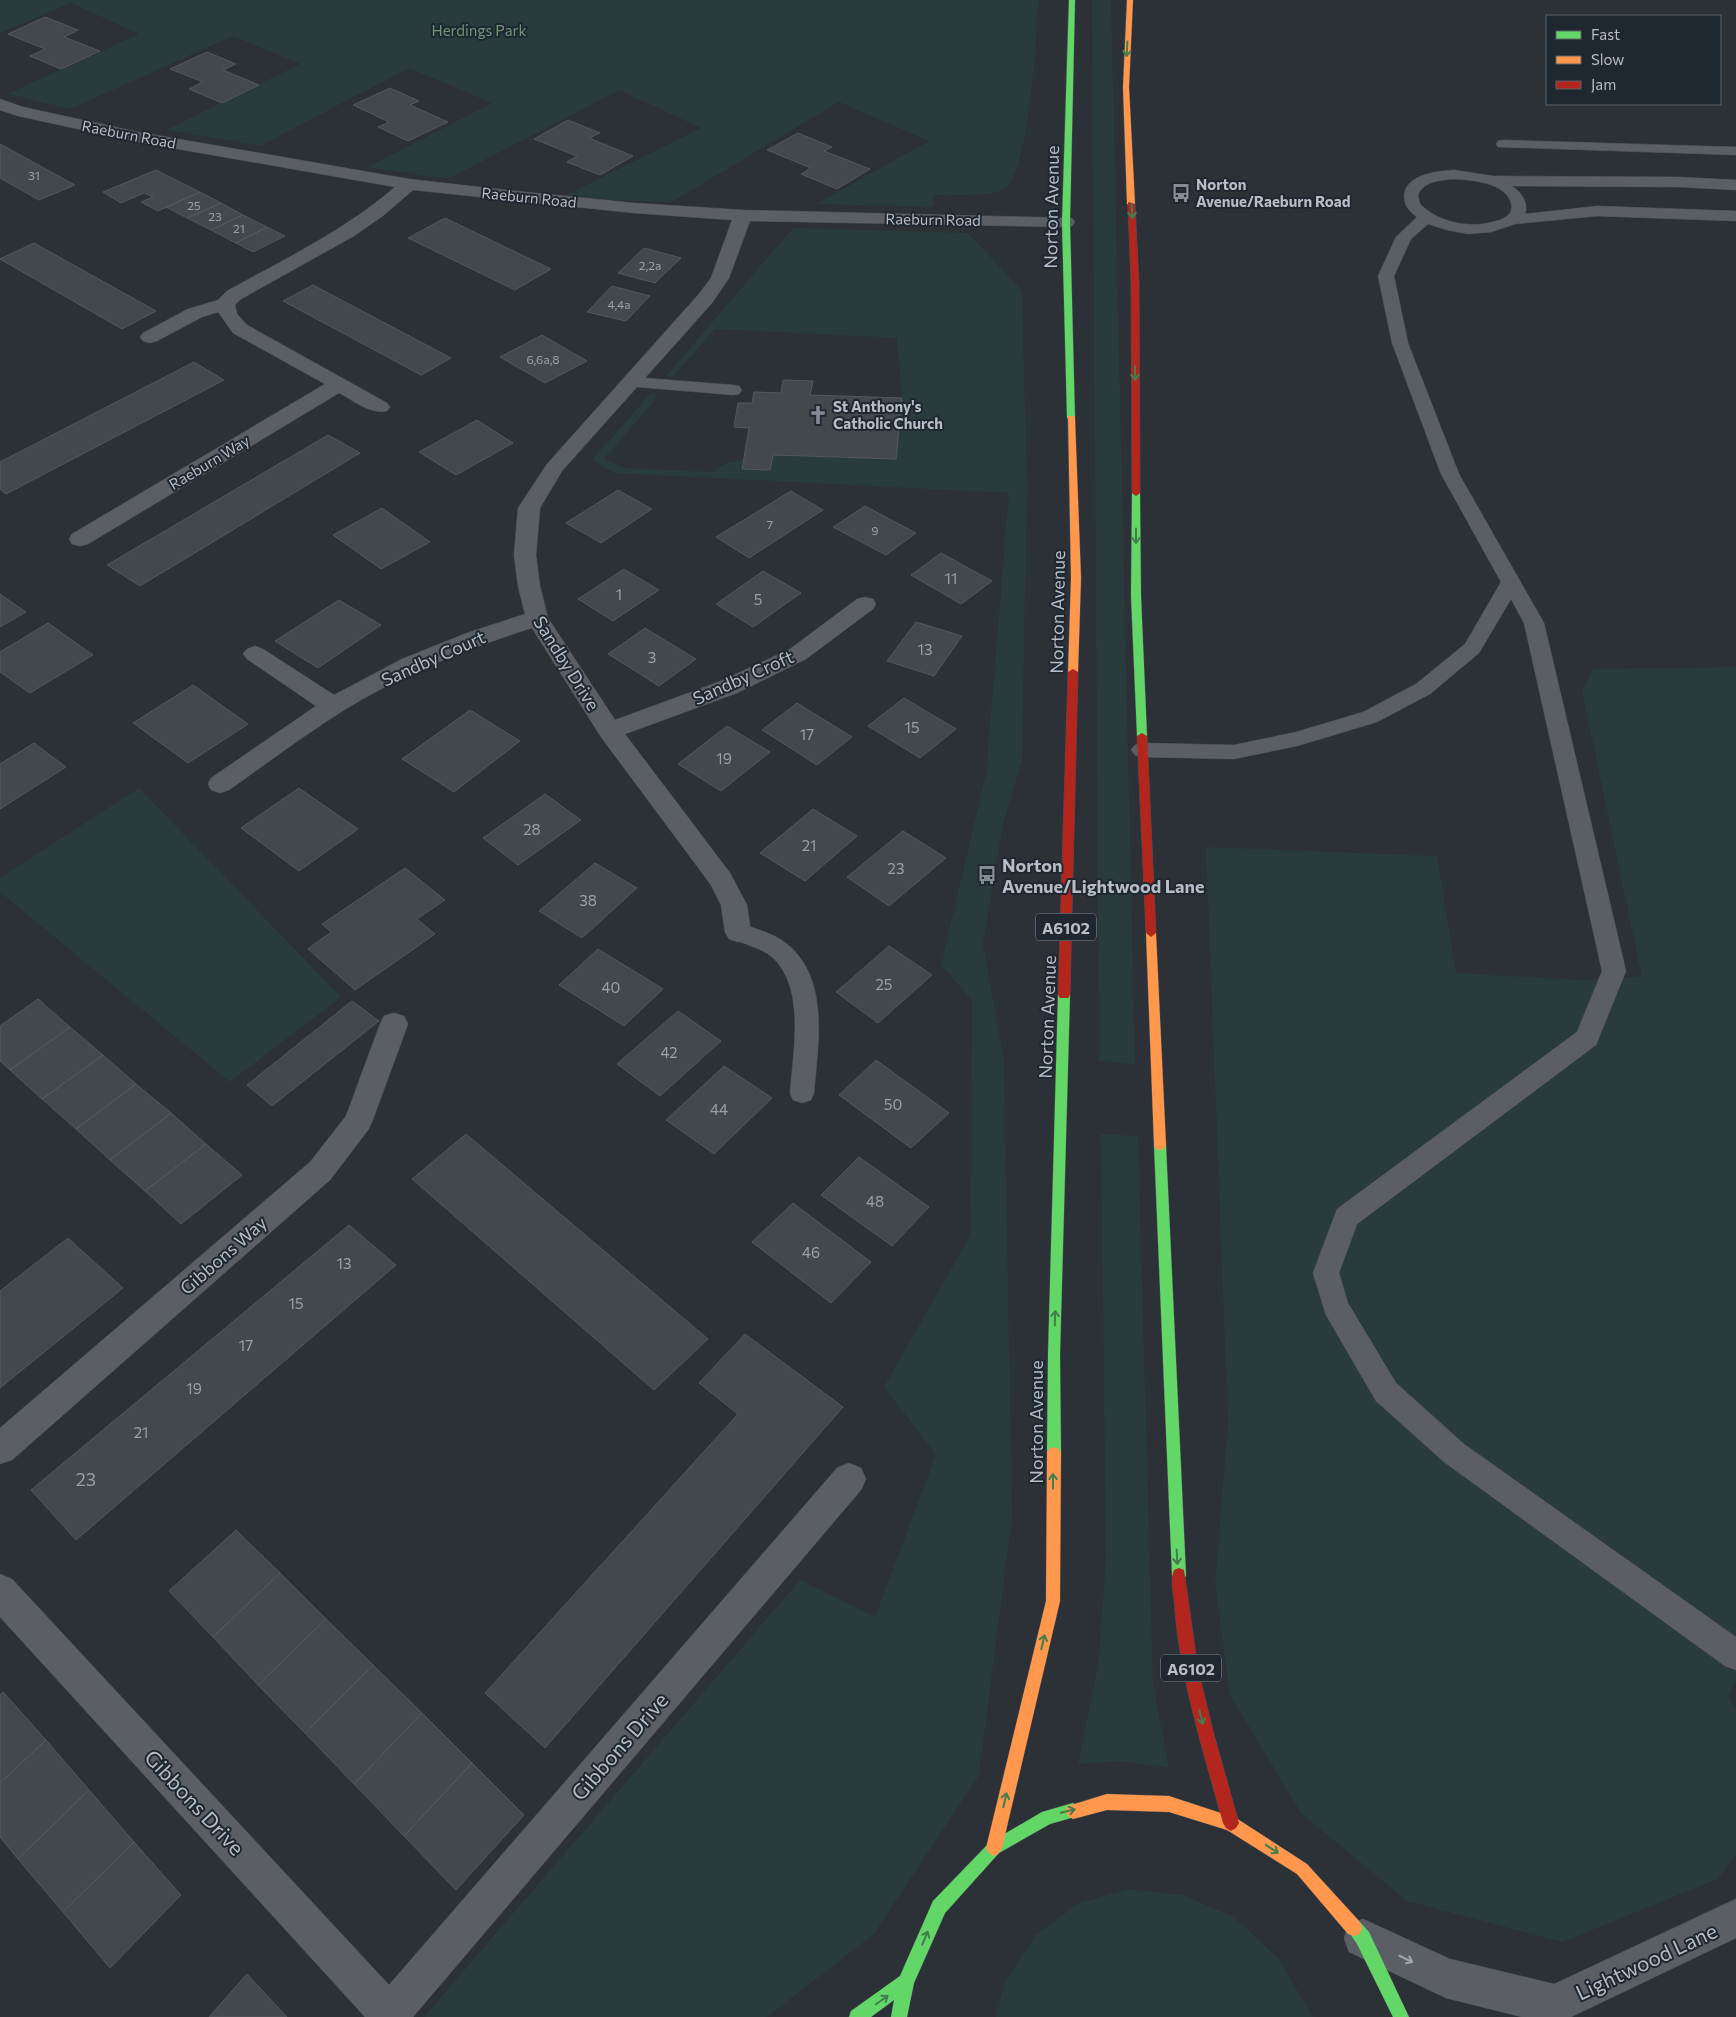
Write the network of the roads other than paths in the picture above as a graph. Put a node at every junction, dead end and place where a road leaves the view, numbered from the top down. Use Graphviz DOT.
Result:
graph roads {
  1 [pos="1072,0"];
  2 [pos="1130,0"];
  3 [pos="0,104"];
  4 [pos="1503,144"];
  5 [pos="1736,151"];
  6 [pos="1492,181"];
  7 [pos="409,184"];
  8 [pos="1736,185"];
  9 [pos="743,215"];
  10 [pos="1736,216"];
  11 [pos="1426,217"];
  12 [pos="1512,220"];
  13 [pos="1066,222"];
  14 [pos="225,304"];
  15 [pos="150,336"];
  16 [pos="632,382"];
  17 [pos="338,385"];
  18 [pos="733,390"];
  19 [pos="380,407"];
  20 [pos="80,538"];
  21 [pos="1511,580"];
  22 [pos="865,604"];
  23 [pos="537,618"];
  24 [pos="255,654"];
  25 [pos="333,706"];
  26 [pos="610,731"];
  27 [pos="1142,750"];
  28 [pos="220,784"];
  29 [pos="738,932"];
  30 [pos="394,1024"];
  31 [pos="802,1093"];
  32 [pos="0,1449"];
  33 [pos="849,1479"];
  34 [pos="0,1591"];
  35 [pos="1736,1655"];
  36 [pos="1231,1823"];
  37 [pos="994,1848"];
  38 [pos="1736,1918"];
  39 [pos="1363,1938"];
  40 [pos="906,1982"];
  41 [pos="1548,2010"];
  42 [pos="388,2015"];
  43 [pos="857,2017"];
  44 [pos="899,2017"];
  45 [pos="1400,2017"];
  1 -- 13 [label="main road, Norton Avenue / A6102"];
  2 -- 27 [label="main road, A6102, one-way"];
  3 -- 7 [label="street, Raeburn Road"];
  4 -- 5 [label="lane"];
  6 -- 8 [label="lane"];
  6 -- 11 [label="lane"];
  6 -- 12 [label="lane"];
  7 -- 9 [label="street, Raeburn Road"];
  7 -- 14 [label="street"];
  9 -- 13 [label="street, Raeburn Road"];
  9 -- 16 [label="street, Sandby Drive"];
  10 -- 12 [label="lane"];
  11 -- 12 [label="lane"];
  11 -- 21 [label="lane"];
  37 -- 13 [label="main road, Norton Avenue / A6102, one-way"];
  14 -- 15 [label="street"];
  14 -- 17 [label="street"];
  16 -- 18 [label="lane"];
  16 -- 23 [label="street, Sandby Drive"];
  17 -- 19 [label="street"];
  17 -- 20 [label="street, Raeburn Way"];
  21 -- 27 [label="lane"];
  21 -- 35 [label="lane"];
  22 -- 26 [label="street, Sandby Croft"];
  23 -- 25 [label="street, Sandby Court"];
  23 -- 26 [label="street, Sandby Drive"];
  24 -- 25 [label="street"];
  25 -- 28 [label="street, Sandby Court"];
  26 -- 29 [label="street, Sandby Drive"];
  27 -- 36 [label="main road, A6102, one-way"];
  29 -- 31 [label="lane"];
  30 -- 32 [label="street, Gibbons Way"];
  33 -- 42 [label="street, Gibbons Drive"];
  34 -- 42 [label="street, Gibbons Drive"];
  37 -- 36 [label="main road, one-way"];
  36 -- 39 [label="main road, one-way"];
  40 -- 37 [label="main road, one-way"];
  38 -- 41 [label="street, Lightwood Lane"];
  39 -- 41 [label="street, Lightwood Lane, one-way"];
  39 -- 45 [label="main road"];
  43 -- 40 [label="main road, one-way"];
  40 -- 44 [label="main road"];
}
